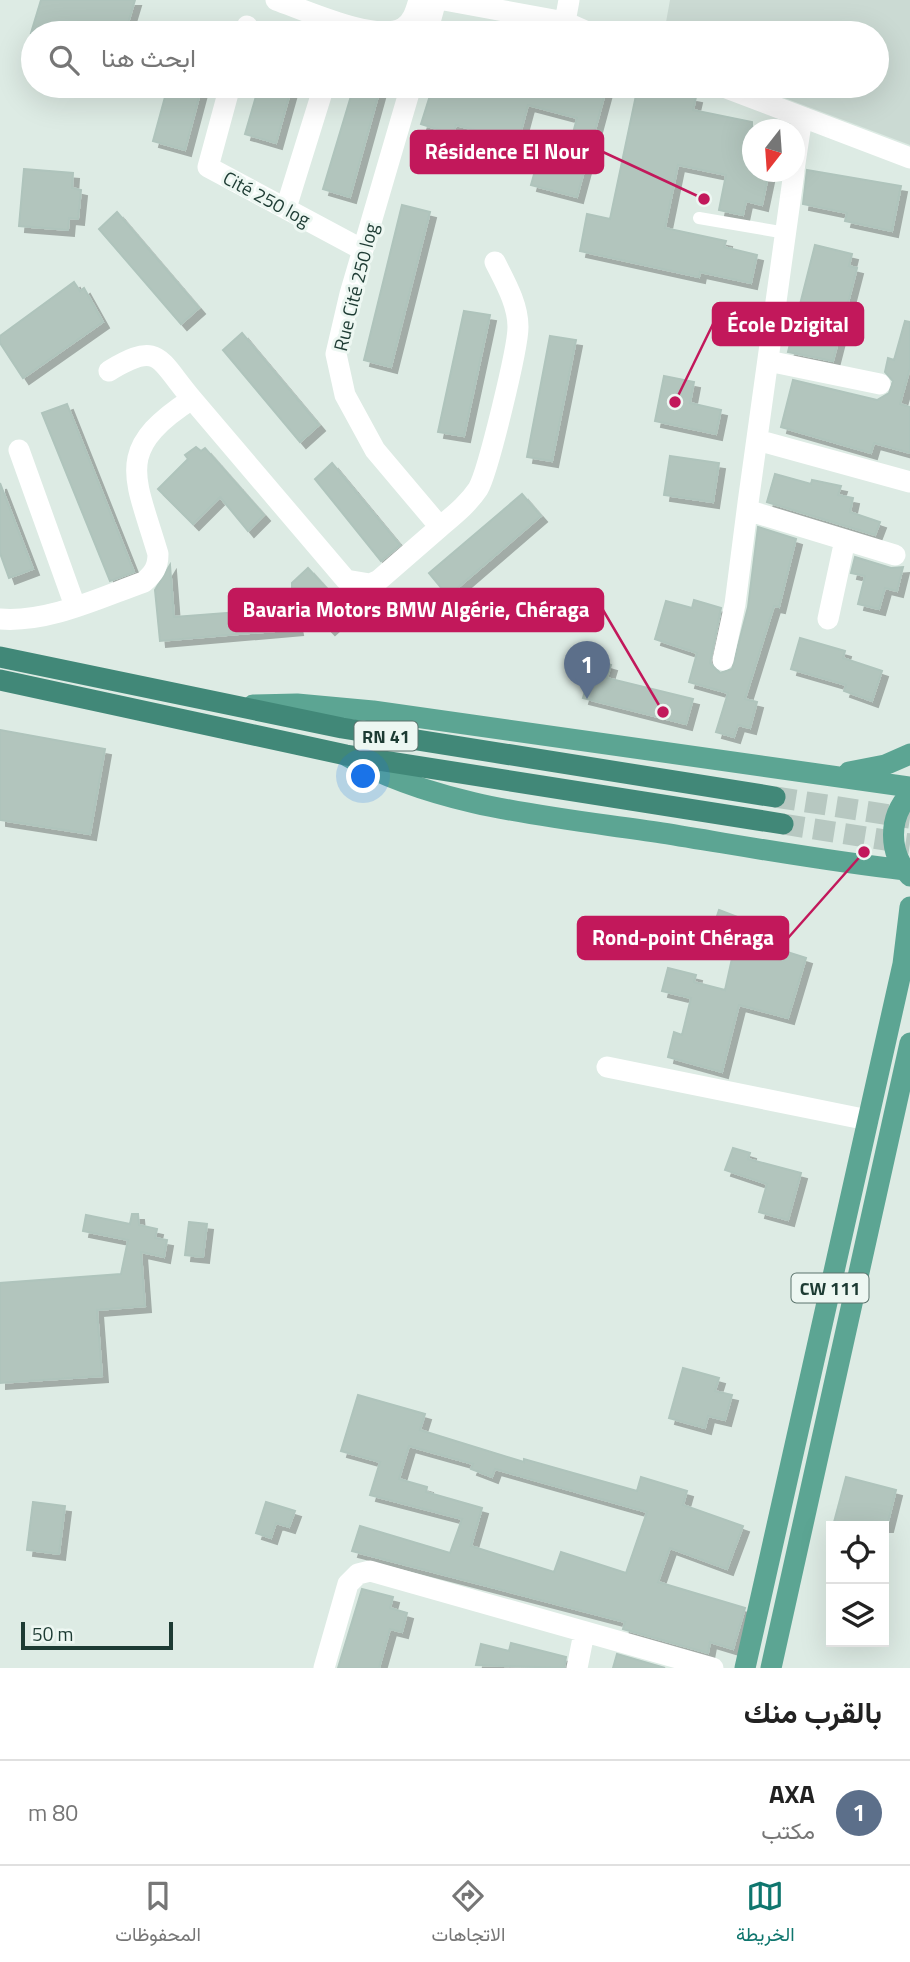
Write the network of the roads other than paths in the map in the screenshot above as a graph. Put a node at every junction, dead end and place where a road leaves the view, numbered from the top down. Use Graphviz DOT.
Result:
graph roads {
  1 [pos="276,0"];
  2 [pos="419,0"];
  3 [pos="436,0"];
  4 [pos="444,0"];
  5 [pos="569,0"];
  6 [pos="340,21"];
  7 [pos="410,21"];
  8 [pos="430,21"];
  9 [pos="560,21"];
  10 [pos="565,21"];
  11 [pos="227,98"];
  12 [pos="320,98"];
  13 [pos="407,98"];
  14 [pos="752,98"];
  15 [pos="802,117"];
  16 [pos="910,158"];
  17 [pos="793,182"];
  18 [pos="286,208"];
  19 [pos="699,218"];
  20 [pos="786,233"];
  21 [pos="363,250"];
  22 [pos="495,262"];
  23 [pos="768,361"];
  24 [pos="108,371"];
  25 [pos="880,384"];
  26 [pos="191,399"];
  27 [pos="757,440"];
  28 [pos="19,450"];
  29 [pos="910,482"];
  30 [pos="748,503"];
  31 [pos="440,527"];
  32 [pos="845,540"];
  33 [pos="895,555"];
  34 [pos="75,606"];
  35 [pos="828,618"];
  36 [pos="0,619"];
  37 [pos="0,657"];
  38 [pos="723,660"];
  39 [pos="0,680"];
  40 [pos="231,706"];
  41 [pos="910,754"];
  42 [pos="346,755"];
  43 [pos="829,775"];
  44 [pos="910,787"];
  45 [pos="910,794"];
  46 [pos="775,797"];
  47 [pos="783,824"];
  48 [pos="909,877"];
  49 [pos="910,907"];
  50 [pos="910,1043"];
  51 [pos="607,1068"];
  52 [pos="868,1120"];
  53 [pos="584,1633"];
  54 [pos="324,1668"];
  55 [pos="577,1668"];
  56 [pos="713,1668"];
  57 [pos="745,1668"];
  58 [pos="771,1668"];
  1 -- 6 [label="street"];
  2 -- 7 [label="street"];
  3 -- 8 [label="street"];
  4 -- 9 [label="street"];
  5 -- 10 [label="street"];
  11 -- 18 [label="street, Cité 250 log"];
  12 -- 18 [label="street"];
  13 -- 21 [label="street, Rue Cité 250 log"];
  14 -- 15 [label="street"];
  15 -- 16 [label="street"];
  17 -- 20 [label="street"];
  18 -- 21 [label="street, Cité 250 log"];
  19 -- 20 [label="lane"];
  20 -- 23 [label="street"];
  21 -- 31 [label="street, Rue Cité 250 log"];
  22 -- 31 [label="street"];
  23 -- 25 [label="street"];
  23 -- 27 [label="street"];
  24 -- 26 [label="street"];
  26 -- 31 [label="street"];
  26 -- 34 [label="street"];
  27 -- 29 [label="street"];
  27 -- 30 [label="street"];
  28 -- 34 [label="street"];
  30 -- 32 [label="street"];
  30 -- 38 [label="street"];
  32 -- 33 [label="street"];
  32 -- 35 [label="street"];
  34 -- 36 [label="street"];
  37 -- 40 [label="highway, RN 41"];
  39 -- 42 [label="highway, RN 41"];
  40 -- 43 [label="main road"];
  40 -- 46 [label="highway, RN 41"];
  41 -- 43 [label="main road"];
  42 -- 47 [label="highway, RN 41"];
  42 -- 48 [label="main road"];
  43 -- 44 [label="main road"];
  45 -- 48 [label="main road"];
  49 -- 52 [label="main road, CW 111"];
  50 -- 58 [label="main road, CW 111"];
  51 -- 52 [label="street"];
  52 -- 57 [label="main road, CW 111"];
  53 -- 54 [label="street"];
  53 -- 55 [label="street"];
  53 -- 56 [label="street"];
}
